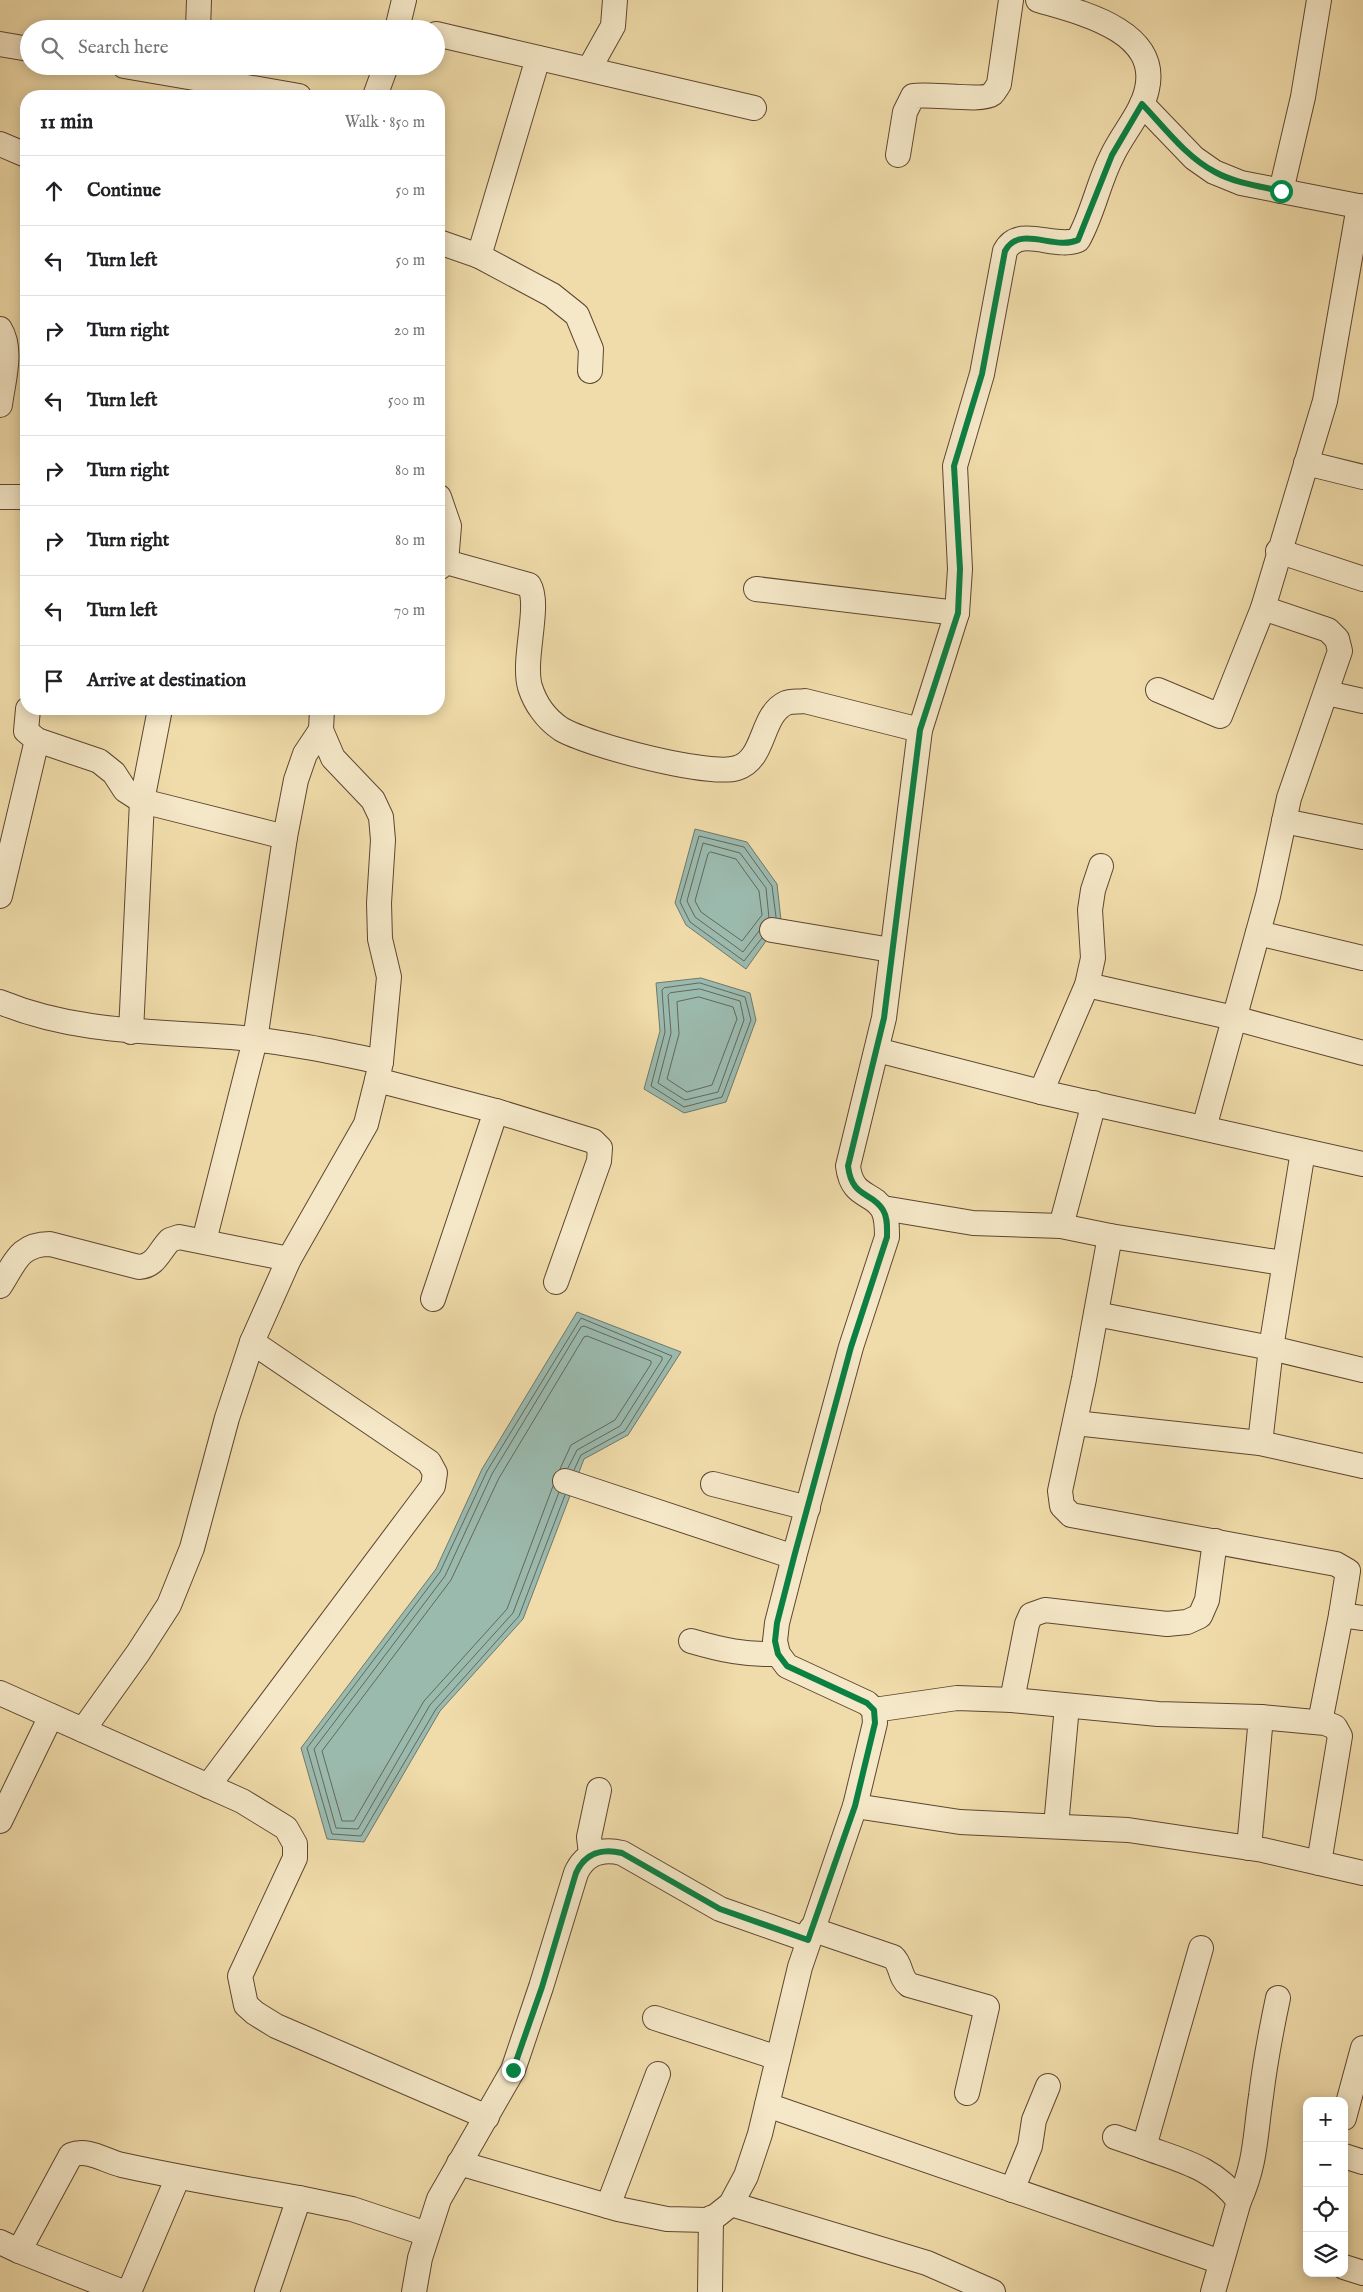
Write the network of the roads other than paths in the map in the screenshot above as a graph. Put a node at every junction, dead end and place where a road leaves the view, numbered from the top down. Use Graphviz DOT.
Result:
graph roads {
  1 [pos="199,0"];
  2 [pos="404,0"];
  3 [pos="615,0"];
  4 [pos="1011,0"];
  5 [pos="1038,0"];
  6 [pos="1319,0"];
  7 [pos="198,20"];
  8 [pos="403,20"];
  9 [pos="445,36"];
  10 [pos="0,44"];
  11 [pos="20,48"];
  12 [pos="538,58"];
  13 [pos="588,69"];
  14 [pos="170,75"];
  15 [pos="383,75"];
  16 [pos="195,80"];
  17 [pos="260,90"];
  18 [pos="377,90"];
  19 [pos="1142,104"];
  20 [pos="754,108"];
  21 [pos="0,144"];
  22 [pos="20,152"];
  23 [pos="898,155"];
  24 [pos="1281,191"];
  25 [pos="1361,207"];
  26 [pos="445,244"];
  27 [pos="480,256"];
  28 [pos="0,329"];
  29 [pos="590,371"];
  30 [pos="0,405"];
  31 [pos="1306,464"];
  32 [pos="1363,477"];
  33 [pos="0,497"];
  34 [pos="20,497"];
  35 [pos="445,514"];
  36 [pos="1278,550"];
  37 [pos="445,552"];
  38 [pos="445,565"];
  39 [pos="1363,579"];
  40 [pos="756,589"];
  41 [pos="1263,608"];
  42 [pos="958,613"];
  43 [pos="1158,690"];
  44 [pos="1327,692"];
  45 [pos="1363,701"];
  46 [pos="27,715"];
  47 [pos="159,715"];
  48 [pos="321,719"];
  49 [pos="920,730"];
  50 [pos="37,740"];
  51 [pos="142,801"];
  52 [pos="1284,820"];
  53 [pos="285,837"];
  54 [pos="1363,837"];
  55 [pos="1101,866"];
  56 [pos="0,896"];
  57 [pos="772,930"];
  58 [pos="1258,933"];
  59 [pos="891,950"];
  60 [pos="1363,958"];
  61 [pos="1087,984"];
  62 [pos="0,1002"];
  63 [pos="1234,1018"];
  64 [pos="131,1032"];
  65 [pos="255,1040"];
  66 [pos="877,1050"];
  67 [pos="1363,1053"];
  68 [pos="379,1071"];
  69 [pos="1041,1092"];
  70 [pos="1094,1103"];
  71 [pos="496,1111"];
  72 [pos="1204,1128"];
  73 [pos="1303,1151"];
  74 [pos="1363,1164"];
  75 [pos="882,1208"];
  76 [pos="1061,1226"];
  77 [pos="1110,1236"];
  78 [pos="204,1241"];
  79 [pos="289,1259"];
  80 [pos="1283,1263"];
  81 [pos="556,1282"];
  82 [pos="0,1286"];
  83 [pos="433,1299"];
  84 [pos="1096,1314"];
  85 [pos="252,1342"];
  86 [pos="1271,1348"];
  87 [pos="1363,1370"];
  88 [pos="1075,1423"];
  89 [pos="1260,1443"];
  90 [pos="1363,1466"];
  91 [pos="565,1482"];
  92 [pos="713,1484"];
  93 [pos="808,1508"];
  94 [pos="1215,1541"];
  95 [pos="794,1557"];
  96 [pos="1352,1616"];
  97 [pos="691,1641"];
  98 [pos="778,1654"];
  99 [pos="0,1693"];
  100 [pos="1012,1700"];
  101 [pos="1067,1706"];
  102 [pos="874,1710"];
  103 [pos="51,1716"];
  104 [pos="1260,1717"];
  105 [pos="1320,1722"];
  106 [pos="83,1730"];
  107 [pos="208,1786"];
  108 [pos="599,1790"];
  109 [pos="855,1806"];
  110 [pos="0,1819"];
  111 [pos="1056,1826"];
  112 [pos="1249,1848"];
  113 [pos="591,1854"];
  114 [pos="1319,1863"];
  115 [pos="1363,1873"];
  116 [pos="810,1935"];
  117 [pos="1200,1948"];
  118 [pos="1278,1998"];
  119 [pos="655,2018"];
  120 [pos="1363,2048"];
  121 [pos="778,2058"];
  122 [pos="658,2074"];
  123 [pos="1048,2086"];
  124 [pos="966,2094"];
  125 [pos="1348,2103"];
  126 [pos="767,2105"];
  127 [pos="487,2116"];
  128 [pos="1116,2137"];
  129 [pos="1144,2147"];
  130 [pos="1348,2157"];
  131 [pos="1363,2162"];
  132 [pos="459,2163"];
  133 [pos="178,2177"];
  134 [pos="1012,2190"];
  135 [pos="299,2198"];
  136 [pos="1240,2201"];
  137 [pos="731,2204"];
  138 [pos="608,2206"];
  139 [pos="711,2218"];
  140 [pos="427,2234"];
  141 [pos="10,2246"];
  142 [pos="1221,2262"];
  143 [pos="1348,2268"];
  144 [pos="1363,2273"];
  145 [pos="123,2292"];
  146 [pos="129,2292"];
  147 [pos="267,2292"];
  148 [pos="414,2292"];
  149 [pos="710,2292"];
  150 [pos="993,2292"];
  151 [pos="1212,2292"];
  1 -- 7 [label="street"];
  2 -- 8 [label="street"];
  3 -- 13 [label="street"];
  4 -- 23 [label="street"];
  5 -- 19 [label="street"];
  6 -- 24 [label="street"];
  9 -- 12 [label="street"];
  10 -- 11 [label="street"];
  12 -- 13 [label="street"];
  12 -- 27 [label="street"];
  13 -- 20 [label="street"];
  14 -- 16 [label="street"];
  15 -- 18 [label="street"];
  16 -- 17 [label="street"];
  19 -- 24 [label="street"];
  19 -- 42 [label="street"];
  21 -- 22 [label="street"];
  24 -- 25 [label="street"];
  25 -- 31 [label="street"];
  26 -- 27 [label="street"];
  27 -- 29 [label="street"];
  28 -- 30 [label="street"];
  31 -- 32 [label="street"];
  31 -- 36 [label="street"];
  33 -- 34 [label="street"];
  35 -- 37 [label="street"];
  36 -- 39 [label="street"];
  36 -- 41 [label="street"];
  38 -- 49 [label="street"];
  40 -- 42 [label="street"];
  41 -- 43 [label="street"];
  41 -- 44 [label="street"];
  42 -- 49 [label="street"];
  44 -- 45 [label="street"];
  44 -- 52 [label="street"];
  46 -- 50 [label="street"];
  47 -- 51 [label="street"];
  48 -- 53 [label="street"];
  48 -- 68 [label="street"];
  49 -- 59 [label="street"];
  50 -- 51 [label="street"];
  50 -- 56 [label="street"];
  51 -- 53 [label="street"];
  51 -- 64 [label="street"];
  52 -- 54 [label="street"];
  52 -- 58 [label="street"];
  53 -- 65 [label="street"];
  55 -- 61 [label="street"];
  57 -- 59 [label="street"];
  58 -- 60 [label="street"];
  58 -- 63 [label="street"];
  59 -- 66 [label="street"];
  61 -- 63 [label="street"];
  61 -- 69 [label="street"];
  62 -- 64 [label="street"];
  63 -- 67 [label="street"];
  63 -- 72 [label="street"];
  64 -- 65 [label="street"];
  65 -- 68 [label="street"];
  65 -- 78 [label="street"];
  66 -- 69 [label="street"];
  66 -- 75 [label="street"];
  68 -- 71 [label="street"];
  68 -- 79 [label="street"];
  69 -- 70 [label="street"];
  70 -- 72 [label="street"];
  70 -- 76 [label="street"];
  71 -- 81 [label="street"];
  71 -- 83 [label="street"];
  72 -- 73 [label="street"];
  73 -- 74 [label="street"];
  73 -- 80 [label="street"];
  75 -- 76 [label="street"];
  75 -- 93 [label="street"];
  76 -- 77 [label="street"];
  77 -- 80 [label="street"];
  77 -- 84 [label="street"];
  78 -- 79 [label="street"];
  78 -- 82 [label="street"];
  79 -- 85 [label="street"];
  80 -- 86 [label="street"];
  84 -- 86 [label="street"];
  84 -- 88 [label="street"];
  85 -- 106 [label="street"];
  85 -- 107 [label="street"];
  86 -- 87 [label="street"];
  86 -- 89 [label="street"];
  88 -- 89 [label="street"];
  88 -- 94 [label="street"];
  89 -- 90 [label="street"];
  91 -- 95 [label="street"];
  92 -- 93 [label="street"];
  93 -- 95 [label="street"];
  94 -- 96 [label="street"];
  94 -- 100 [label="street"];
  95 -- 98 [label="street"];
  96 -- 105 [label="street"];
  97 -- 98 [label="street"];
  98 -- 102 [label="street"];
  99 -- 103 [label="street"];
  100 -- 101 [label="street"];
  100 -- 102 [label="street"];
  101 -- 104 [label="street"];
  101 -- 111 [label="street"];
  102 -- 109 [label="street"];
  103 -- 106 [label="street"];
  103 -- 110 [label="street"];
  104 -- 105 [label="street"];
  104 -- 112 [label="street"];
  105 -- 114 [label="street"];
  106 -- 107 [label="street"];
  107 -- 127 [label="street"];
  108 -- 113 [label="street"];
  109 -- 111 [label="street"];
  109 -- 116 [label="street"];
  111 -- 112 [label="street"];
  112 -- 114 [label="street"];
  113 -- 116 [label="street"];
  113 -- 127 [label="street"];
  114 -- 115 [label="street"];
  116 -- 121 [label="street"];
  116 -- 124 [label="street"];
  117 -- 129 [label="street"];
  118 -- 136 [label="street"];
  119 -- 121 [label="street"];
  120 -- 125 [label="street"];
  121 -- 126 [label="street"];
  122 -- 138 [label="street"];
  123 -- 134 [label="street"];
  126 -- 134 [label="street"];
  126 -- 137 [label="street"];
  127 -- 132 [label="street"];
  128 -- 129 [label="street"];
  129 -- 136 [label="street"];
  130 -- 131 [label="street"];
  132 -- 138 [label="street"];
  132 -- 140 [label="street"];
  133 -- 135 [label="street"];
  133 -- 141 [label="street"];
  133 -- 146 [label="street"];
  134 -- 142 [label="street"];
  135 -- 140 [label="street"];
  135 -- 147 [label="street"];
  136 -- 142 [label="street"];
  137 -- 139 [label="street"];
  137 -- 150 [label="street"];
  138 -- 139 [label="street"];
  139 -- 149 [label="street"];
  140 -- 148 [label="street"];
  141 -- 145 [label="street"];
  142 -- 151 [label="street"];
  143 -- 144 [label="street"];
}
